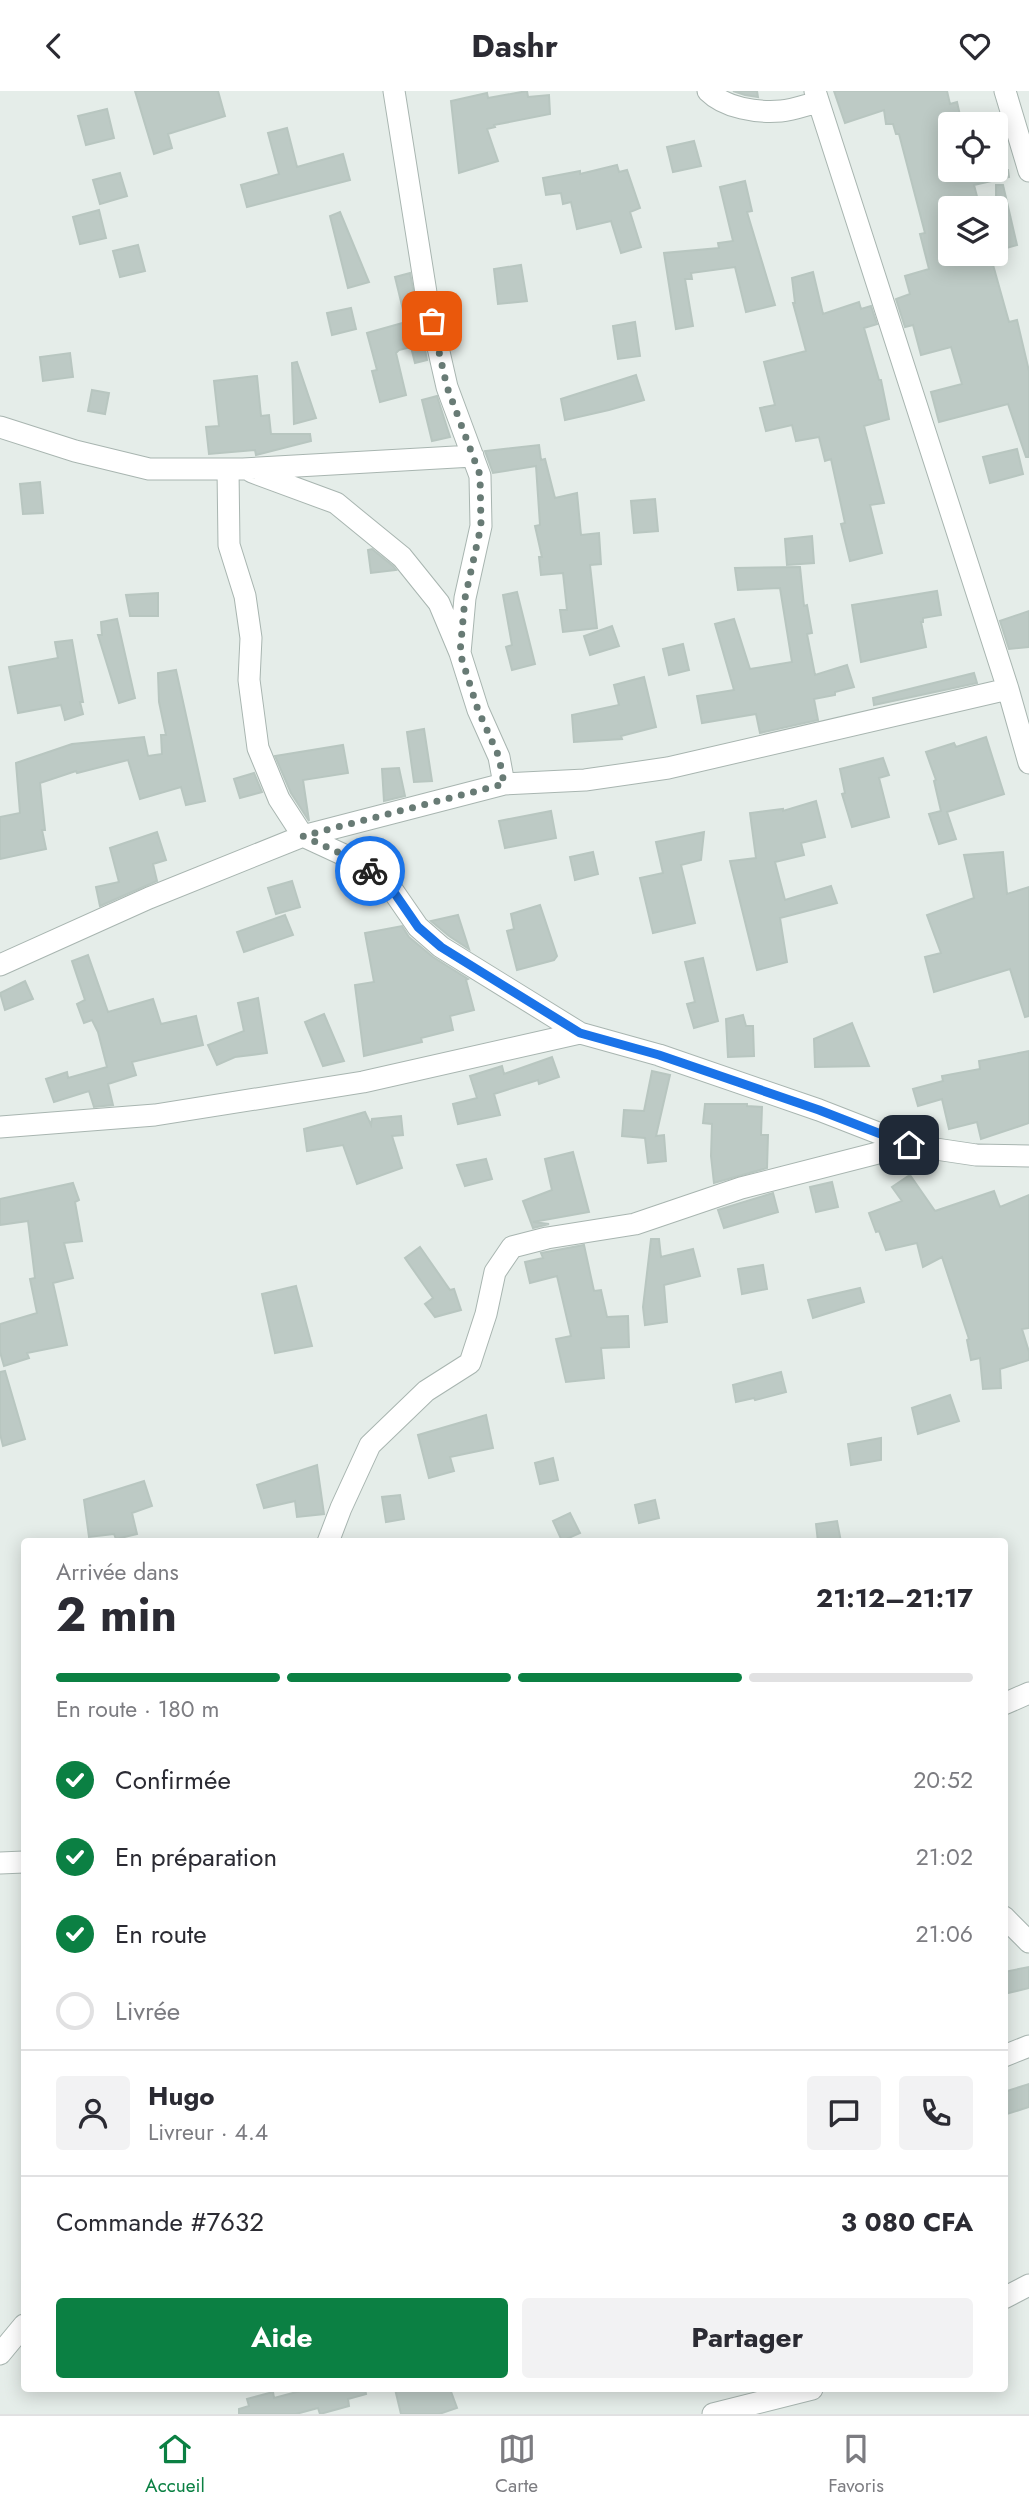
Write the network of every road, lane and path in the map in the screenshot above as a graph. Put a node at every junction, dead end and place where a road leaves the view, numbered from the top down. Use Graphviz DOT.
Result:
graph roads {
  1 [pos="394,91"];
  2 [pos="708,91"];
  3 [pos="1005,91"];
  4 [pos="817,96"];
  5 [pos="1029,171"];
  6 [pos="0,427"];
  7 [pos="473,456"];
  8 [pos="235,469"];
  9 [pos="460,653"];
  10 [pos="1008,689"];
  11 [pos="1024,730"];
  12 [pos="1029,763"];
  13 [pos="504,784"];
  14 [pos="303,836"];
  15 [pos="0,965"];
  16 [pos="580,1033"];
  17 [pos="0,1127"];
  18 [pos="909,1145"];
  19 [pos="1029,1156"];
  20 [pos="330,1538"];
  21 [pos="1029,1693"];
  22 [pos="1008,1702"];
  23 [pos="21,1862"];
  24 [pos="0,1863"];
  25 [pos="1008,1921"];
  26 [pos="1029,1942"];
  27 [pos="1029,2046"];
  28 [pos="1008,2054"];
  29 [pos="1029,2285"];
  30 [pos="1008,2296"];
  31 [pos="21,2329"];
  32 [pos="0,2354"];
  33 [pos="800,2392"];
  34 [pos="713,2414"];
  1 -- 7 [label="street"];
  2 -- 4 [label="street"];
  3 -- 5 [label="street"];
  4 -- 10 [label="street"];
  6 -- 8 [label="street"];
  7 -- 8 [label="street"];
  7 -- 9 [label="street"];
  8 -- 9 [label="street"];
  8 -- 14 [label="street"];
  9 -- 13 [label="street"];
  10 -- 11 [label="street"];
  10 -- 13 [label="street"];
  11 -- 12 [label="street"];
  13 -- 14 [label="street"];
  14 -- 15 [label="street"];
  14 -- 16 [label="street"];
  16 -- 17 [label="street"];
  16 -- 18 [label="street"];
  18 -- 19 [label="street"];
  18 -- 20 [label="street"];
  21 -- 22 [label="street"];
  23 -- 24 [label="street"];
  25 -- 26 [label="street"];
  27 -- 28 [label="street"];
  29 -- 30 [label="street"];
  31 -- 32 [label="street"];
  33 -- 34 [label="street"];
}
